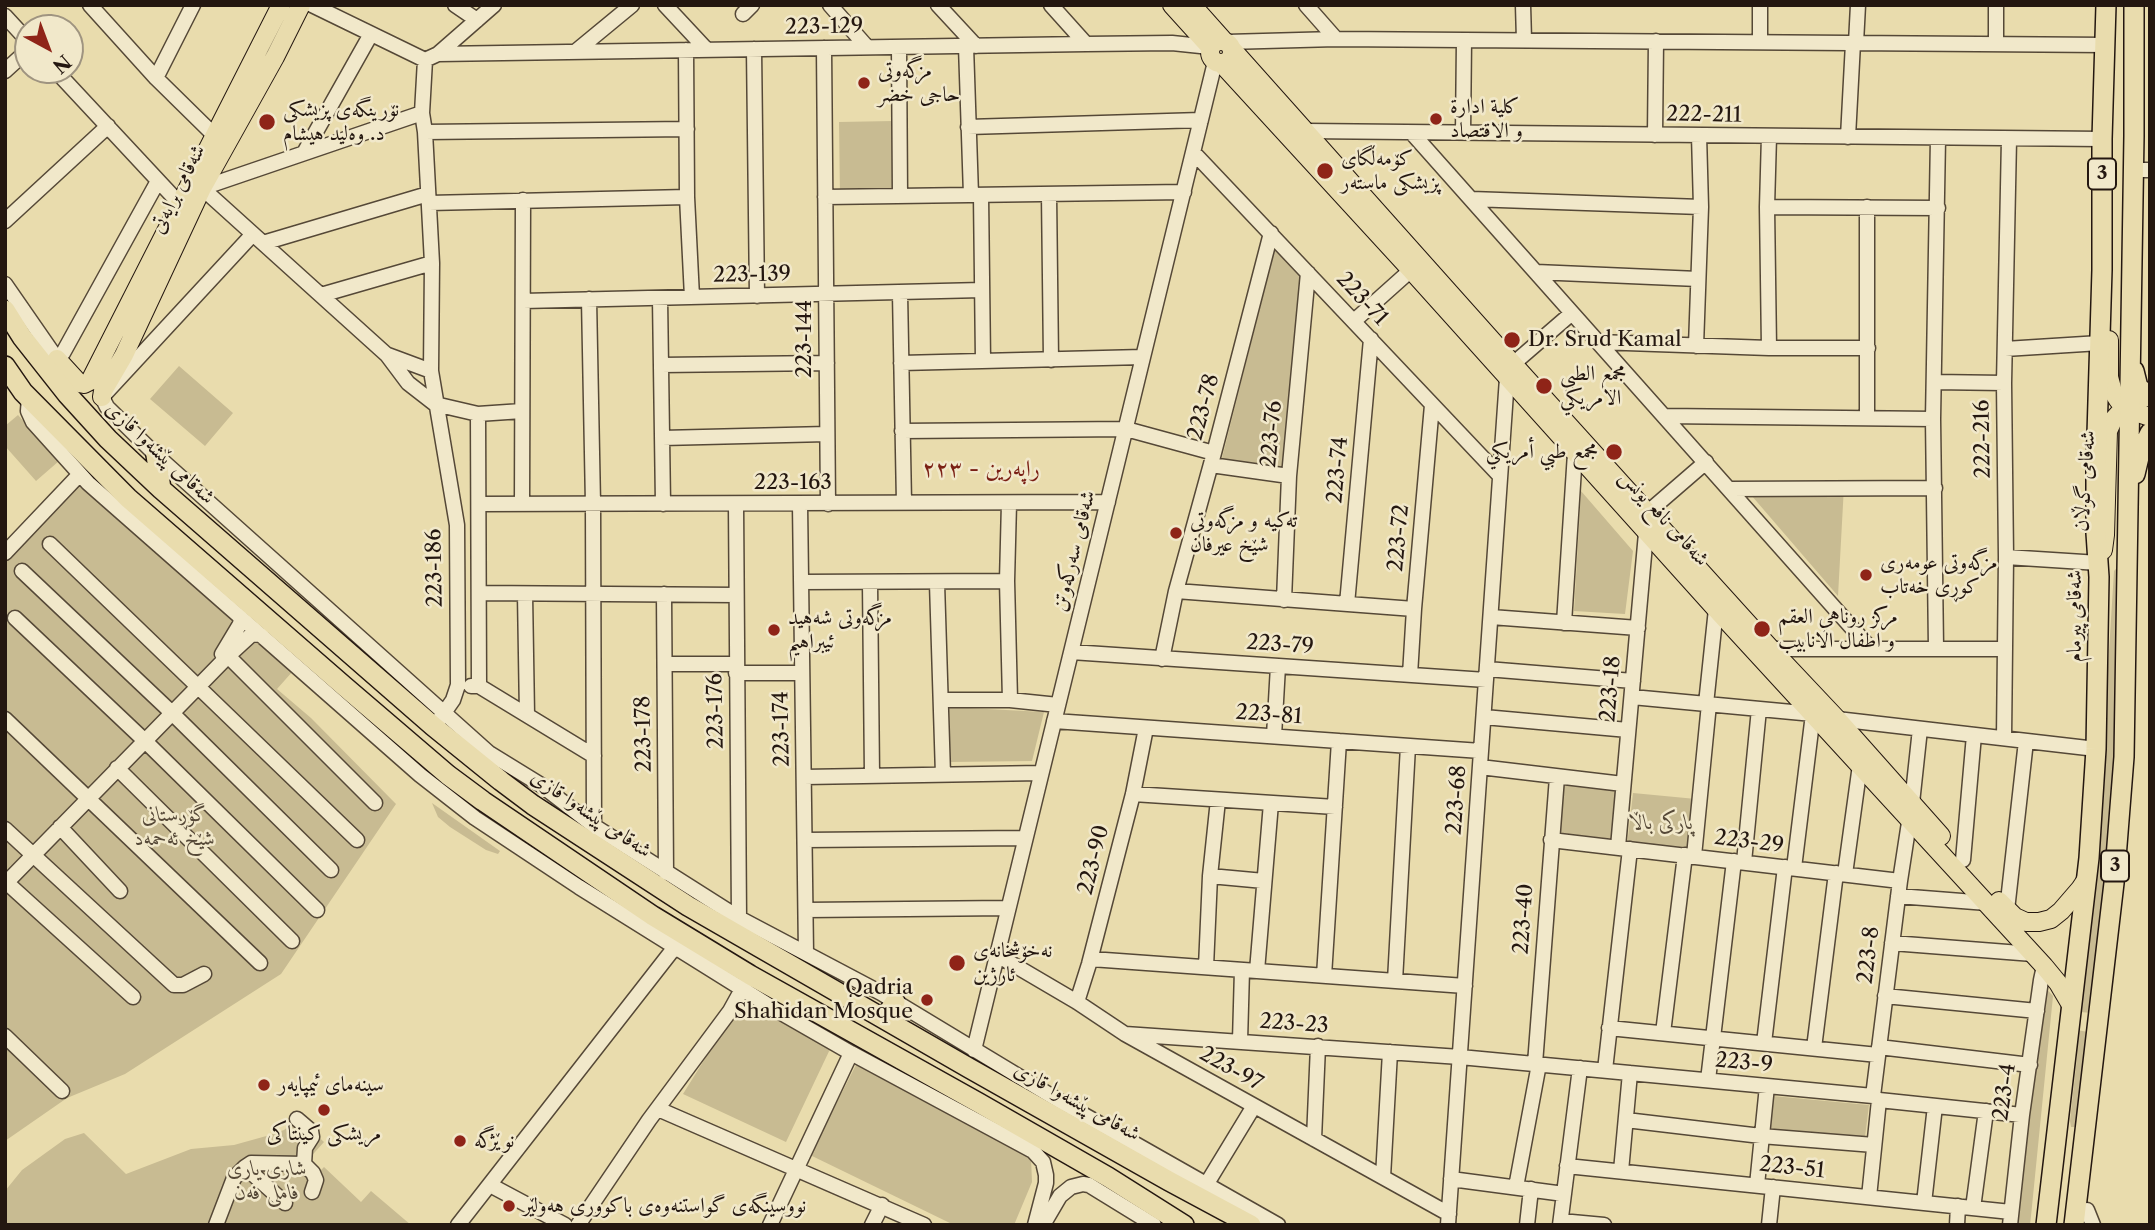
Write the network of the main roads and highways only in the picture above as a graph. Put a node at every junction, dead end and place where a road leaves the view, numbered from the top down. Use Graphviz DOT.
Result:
graph roads {
  1 [pos="281,5"];
  2 [pos="301,5"];
  3 [pos="1172,5"];
  4 [pos="1192,5"];
  5 [pos="2106,12"];
  6 [pos="2133,13"];
  7 [pos="258,50"];
  8 [pos="1222,51"];
  9 [pos="275,57"];
  10 [pos="2141,170"];
  11 [pos="161,257"];
  12 [pos="2102,270"];
  13 [pos="5,310"];
  14 [pos="2129,346"];
  15 [pos="51,363"];
  16 [pos="1510,371"];
  17 [pos="9,379"];
  18 [pos="103,397"];
  19 [pos="2150,399"];
  20 [pos="2128,408"];
  21 [pos="2150,416"];
  22 [pos="1558,425"];
  23 [pos="2150,433"];
  24 [pos="156,455"];
  25 [pos="161,488"];
  26 [pos="2127,505"];
  27 [pos="2099,564"];
  28 [pos="216,575"];
  29 [pos="270,582"];
  30 [pos="272,633"];
  31 [pos="343,645"];
  32 [pos="1818,710"];
  33 [pos="1911,812"];
  34 [pos="2086,880"];
  35 [pos="895,1002"];
  36 [pos="2071,1005"];
  37 [pos="884,1019"];
  38 [pos="2091,1069"];
  39 [pos="2059,1116"];
  40 [pos="2085,1120"];
  41 [pos="2053,1167"];
  42 [pos="2080,1170"];
  43 [pos="1220,1208"];
  44 [pos="2089,1220"];
  45 [pos="1184,1225"];
  46 [pos="1245,1225"];
  47 [pos="1251,1225"];
  48 [pos="2046,1225"];
  49 [pos="2074,1225"];
  1 -- 7 [label="main road, شەقامی برایەتی"];
  2 -- 9 [label="main road, شەقامی برایەتی"];
  3 -- 8 [label="main road, شەقامی نافع یونس"];
  4 -- 8 [label="main road, شەقامی نافع یونس"];
  5 -- 6 [label="highway"];
  5 -- 12 [label="highway, شەقامی پیرمام / 3"];
  6 -- 10 [label="highway, 3"];
  7 -- 9 [label="main road"];
  7 -- 11 [label="main road, شەقامی برایەتی"];
  8 -- 16 [label="main road, شەقامی نافع یونس"];
  8 -- 16 [label="main road, شەقامی نافع یونس"];
  9 -- 11 [label="main road, شەقامی برایەتی"];
  10 -- 14 [label="highway, 3"];
  11 -- 15 [label="main road, شەقامی برایەتی"];
  11 -- 18 [label="main road, شەقامی برایەتی"];
  12 -- 20 [label="main road"];
  12 -- 27 [label="highway, شەقامی پیرمام / 3"];
  13 -- 15 [label="highway, شەقامی پێشەوا قازی"];
  14 -- 19 [label="highway"];
  14 -- 20 [label="highway, 3"];
  15 -- 25 [label="highway, شەقامی پێشەوا قازی"];
  16 -- 22 [label="main road, شەقامی نافع یونس"];
  17 -- 28 [label="highway"];
  19 -- 20 [label="main road"];
  20 -- 21 [label="main road"];
  20 -- 26 [label="highway, 3"];
  20 -- 27 [label="main road, شەقامی گوڵان"];
  22 -- 32 [label="main road, شەقامی نافع یونس"];
  22 -- 32 [label="main road, شەقامی نافع یونس"];
  23 -- 26 [label="highway"];
  24 -- 25 [label="highway"];
  25 -- 29 [label="highway, شەقامی پێشەوا قازی"];
  26 -- 38 [label="highway, 3"];
  27 -- 34 [label="highway, شەقامی پیرمام / 3"];
  28 -- 29 [label="highway"];
  28 -- 30 [label="highway"];
  29 -- 31 [label="highway, شەقامی پێشەوا قازی"];
  30 -- 31 [label="highway"];
  30 -- 45 [label="highway"];
  31 -- 37 [label="highway, شەقامی پێشەوا قازی"];
  32 -- 33 [label="main road, شەقامی نافع یونس"];
  32 -- 33 [label="main road, شەقامی نافع یونس"];
  33 -- 34 [label="main road, شەقامی نافع یونس"];
  33 -- 36 [label="main road, شەقامی نافع یونس"];
  34 -- 36 [label="highway, شەقامی پیرمام / 3"];
  35 -- 37 [label="highway"];
  36 -- 39 [label="highway, شەقامی پیرمام / 3"];
  37 -- 43 [label="highway, شەقامی پێشەوا قازی"];
  38 -- 40 [label="highway, 3"];
  38 -- 44 [label="highway"];
  39 -- 40 [label="highway"];
  39 -- 41 [label="highway, شەقامی پیرمام / 3"];
  40 -- 42 [label="highway, 3"];
  41 -- 42 [label="highway"];
  41 -- 48 [label="highway, شەقامی پیرمام / 3"];
  42 -- 49 [label="highway, 3"];
  43 -- 46 [label="highway"];
  43 -- 47 [label="highway, شەقامی پێشەوا قازی"];
}
